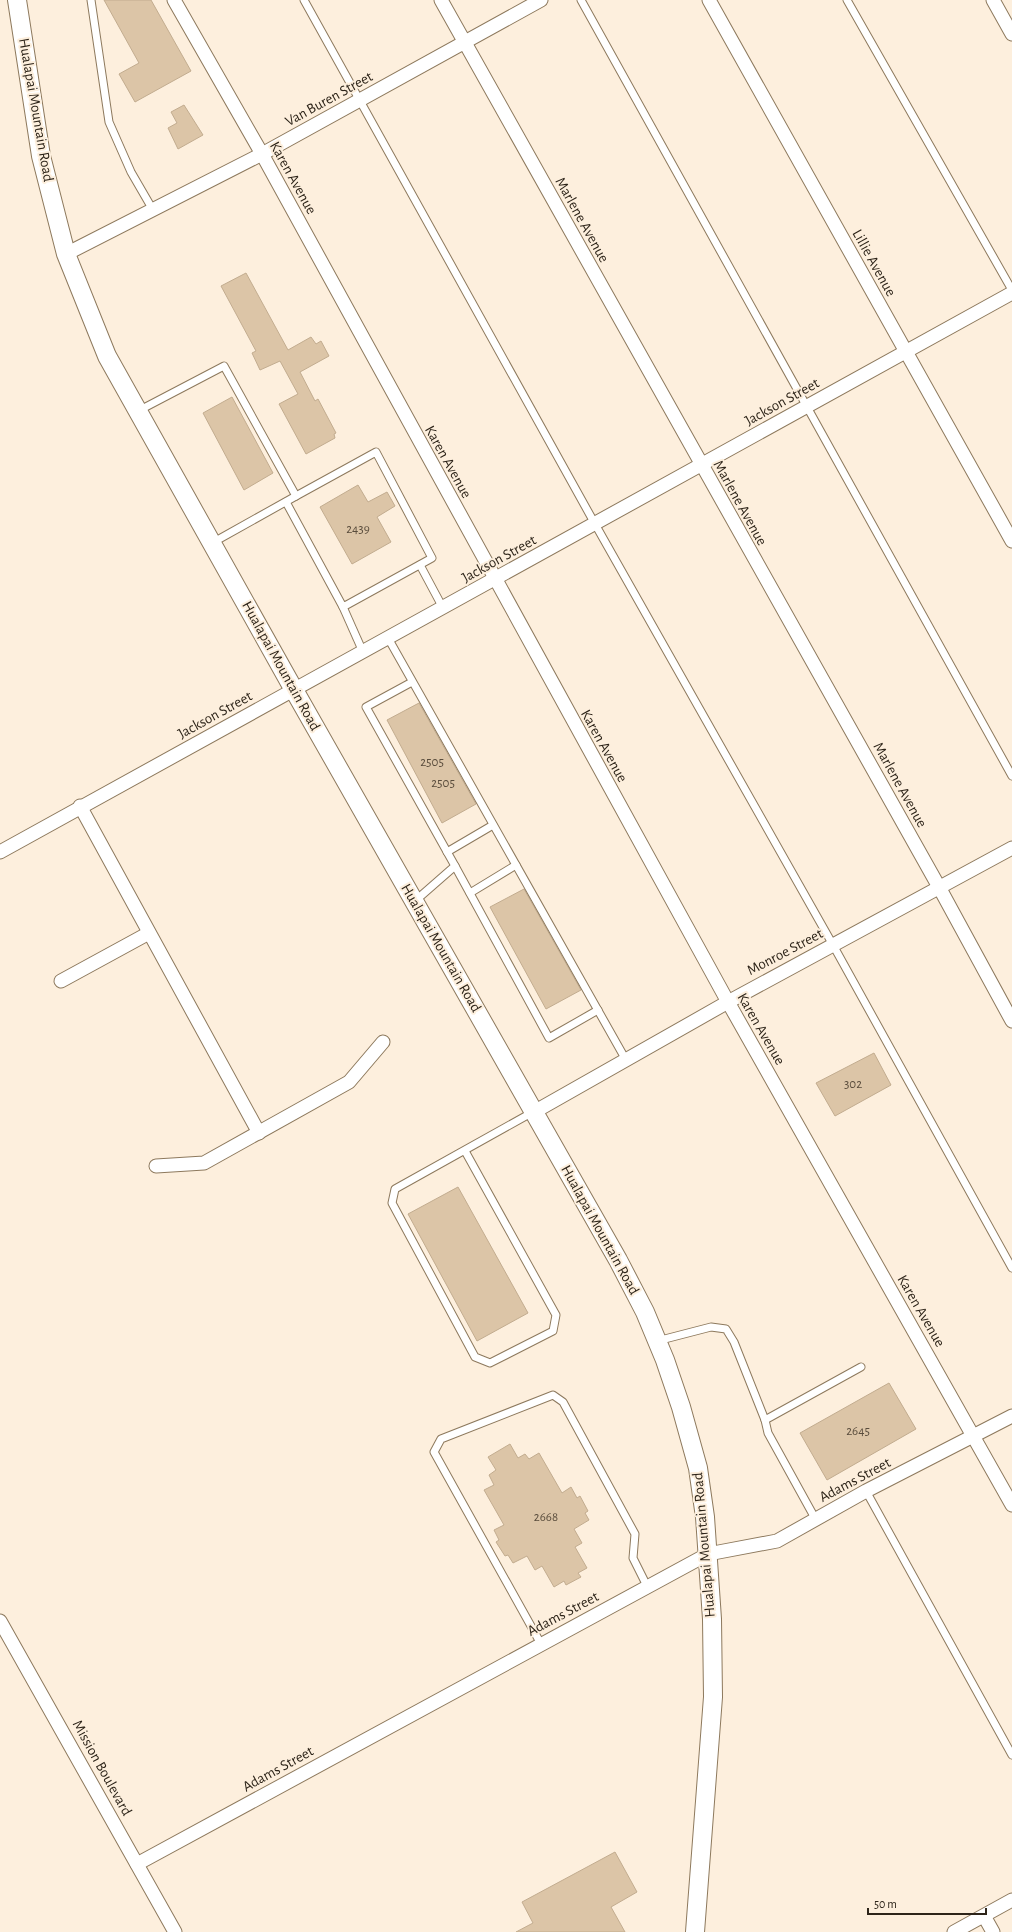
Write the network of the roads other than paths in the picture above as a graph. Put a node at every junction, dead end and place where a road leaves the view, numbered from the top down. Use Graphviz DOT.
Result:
graph roads {
  1 [pos="17,0"];
  2 [pos="91,0"];
  3 [pos="174,0"];
  4 [pos="304,0"];
  5 [pos="441,0"];
  6 [pos="541,0"];
  7 [pos="581,0"];
  8 [pos="709,0"];
  9 [pos="847,0"];
  10 [pos="993,0"];
  11 [pos="1012,34"];
  12 [pos="464,43"];
  13 [pos="359,100"];
  14 [pos="262,154"];
  15 [pos="153,210"];
  16 [pos="66,254"];
  17 [pos="1012,292"];
  18 [pos="906,352"];
  19 [pos="808,406"];
  20 [pos="138,411"];
  21 [pos="701,465"];
  22 [pos="296,496"];
  23 [pos="286,502"];
  24 [pos="596,524"];
  25 [pos="1012,541"];
  26 [pos="212,543"];
  27 [pos="420,565"];
  28 [pos="494,580"];
  29 [pos="343,607"];
  30 [pos="443,608"];
  31 [pos="388,638"];
  32 [pos="363,652"];
  33 [pos="412,682"];
  34 [pos="294,690"];
  35 [pos="1012,776"];
  36 [pos="80,806"];
  37 [pos="493,826"];
  38 [pos="1012,848"];
  39 [pos="0,852"];
  40 [pos="447,852"];
  41 [pos="455,866"];
  42 [pos="516,866"];
  43 [pos="939,887"];
  44 [pos="470,893"];
  45 [pos="415,902"];
  46 [pos="149,933"];
  47 [pos="833,945"];
  48 [pos="61,981"];
  49 [pos="728,1002"];
  50 [pos="598,1010"];
  51 [pos="1012,1021"];
  52 [pos="383,1042"];
  53 [pos="626,1060"];
  54 [pos="534,1112"];
  55 [pos="259,1133"];
  56 [pos="464,1151"];
  57 [pos="156,1166"];
  58 [pos="1012,1268"];
  59 [pos="657,1341"];
  60 [pos="861,1367"];
  61 [pos="1012,1416"];
  62 [pos="765,1420"];
  63 [pos="974,1436"];
  64 [pos="866,1491"];
  65 [pos="1012,1505"];
  66 [pos="816,1520"];
  67 [pos="708,1554"];
  68 [pos="647,1586"];
  69 [pos="0,1621"];
  70 [pos="541,1644"];
  71 [pos="1012,1755"];
  72 [pos="137,1864"];
  73 [pos="1012,1900"];
  74 [pos="984,1916"];
  75 [pos="175,1932"];
  76 [pos="695,1932"];
  77 [pos="954,1932"];
  78 [pos="993,1932"];
  1 -- 16 [label="main road, Hualapai Mountain Road"];
  2 -- 15 [label="lane"];
  3 -- 14 [label="street, Karen Avenue"];
  4 -- 13 [label="lane"];
  5 -- 12 [label="street, Marlene Avenue"];
  6 -- 12 [label="street, Van Buren Street"];
  7 -- 19 [label="lane"];
  8 -- 18 [label="street, Lillie Avenue"];
  9 -- 17 [label="lane"];
  10 -- 11 [label="street"];
  12 -- 13 [label="street, Van Buren Street"];
  12 -- 21 [label="street, Marlene Avenue"];
  13 -- 14 [label="street, Van Buren Street"];
  13 -- 24 [label="lane"];
  14 -- 15 [label="street, Van Buren Street"];
  14 -- 28 [label="street, Karen Avenue"];
  15 -- 16 [label="street, Van Buren Street"];
  16 -- 20 [label="main road, Hualapai Mountain Road"];
  17 -- 18 [label="street, Jackson Street"];
  18 -- 19 [label="street, Jackson Street"];
  18 -- 25 [label="street, Lillie Avenue"];
  19 -- 21 [label="street, Jackson Street"];
  19 -- 35 [label="lane"];
  20 -- 22 [label="lane"];
  20 -- 26 [label="main road, Hualapai Mountain Road"];
  21 -- 24 [label="street, Jackson Street"];
  21 -- 43 [label="street, Marlene Avenue"];
  22 -- 23 [label="lane"];
  22 -- 27 [label="lane"];
  23 -- 26 [label="lane"];
  23 -- 29 [label="lane"];
  24 -- 28 [label="street, Jackson Street"];
  24 -- 47 [label="lane"];
  26 -- 34 [label="main road, Hualapai Mountain Road"];
  27 -- 29 [label="lane"];
  27 -- 30 [label="lane"];
  28 -- 30 [label="street, Jackson Street"];
  28 -- 49 [label="street, Karen Avenue"];
  29 -- 32 [label="lane"];
  30 -- 31 [label="street, Jackson Street"];
  31 -- 32 [label="street, Jackson Street"];
  31 -- 33 [label="lane"];
  32 -- 34 [label="street, Jackson Street"];
  33 -- 37 [label="lane"];
  33 -- 40 [label="lane"];
  34 -- 36 [label="street, Jackson Street"];
  34 -- 45 [label="main road, Hualapai Mountain Road"];
  36 -- 39 [label="street, Jackson Street"];
  36 -- 46 [label="street"];
  37 -- 40 [label="lane"];
  37 -- 42 [label="lane"];
  38 -- 43 [label="street, Monroe Street"];
  40 -- 41 [label="lane"];
  41 -- 44 [label="lane"];
  41 -- 45 [label="lane"];
  42 -- 44 [label="lane"];
  42 -- 50 [label="lane"];
  43 -- 47 [label="street, Monroe Street"];
  43 -- 51 [label="street, Marlene Avenue"];
  44 -- 50 [label="lane"];
  45 -- 54 [label="main road, Hualapai Mountain Road"];
  46 -- 48 [label="street"];
  46 -- 55 [label="street"];
  47 -- 49 [label="street, Monroe Street"];
  47 -- 58 [label="lane"];
  49 -- 53 [label="street, Monroe Street"];
  49 -- 63 [label="street, Karen Avenue"];
  50 -- 53 [label="lane"];
  52 -- 55 [label="street"];
  53 -- 54 [label="street, Monroe Street"];
  54 -- 56 [label="lane"];
  54 -- 59 [label="main road, Hualapai Mountain Road"];
  55 -- 57 [label="street"];
  56 -- 56 [label="lane"];
  59 -- 62 [label="lane"];
  59 -- 67 [label="main road, Hualapai Mountain Road"];
  60 -- 62 [label="lane"];
  61 -- 63 [label="street, Adams Street"];
  62 -- 66 [label="lane"];
  63 -- 64 [label="street, Adams Street"];
  63 -- 65 [label="street, Karen Avenue"];
  64 -- 66 [label="street, Adams Street"];
  64 -- 71 [label="lane"];
  66 -- 67 [label="street, Adams Street"];
  67 -- 68 [label="street, Adams Street"];
  67 -- 76 [label="main road, Hualapai Mountain Road"];
  68 -- 70 [label="street, Adams Street"];
  68 -- 70 [label="lane"];
  69 -- 72 [label="street, Mission Boulevard"];
  70 -- 72 [label="street, Adams Street"];
  72 -- 75 [label="street, Mission Boulevard"];
  73 -- 74 [label="street"];
  74 -- 77 [label="street"];
  74 -- 78 [label="street"];
}
